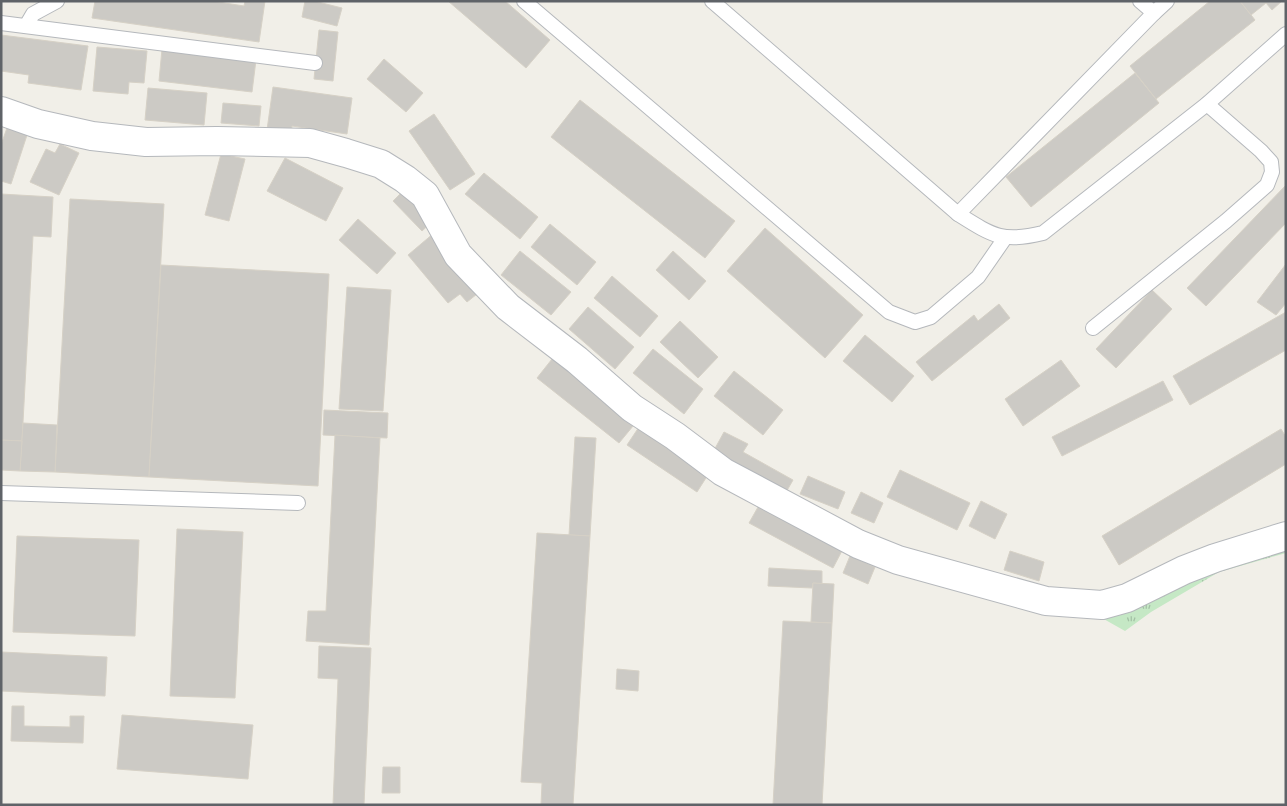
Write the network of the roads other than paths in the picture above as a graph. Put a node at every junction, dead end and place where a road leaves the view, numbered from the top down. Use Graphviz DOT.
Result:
graph roads {
  1 [pos="58,1"];
  2 [pos="524,1"];
  3 [pos="712,1"];
  4 [pos="1140,1"];
  5 [pos="1167,1"];
  6 [pos="1154,13"];
  7 [pos="1,23"];
  8 [pos="26,26"];
  9 [pos="1286,34"];
  10 [pos="315,63"];
  11 [pos="1207,104"];
  12 [pos="1,111"];
  13 [pos="958,214"];
  14 [pos="1005,238"];
  15 [pos="1092,328"];
  16 [pos="1,493"];
  17 [pos="298,504"];
  18 [pos="1286,536"];
  1 -- 8 [label="lane"];
  2 -- 14 [label="lane"];
  3 -- 13 [label="lane"];
  4 -- 6 [label="lane"];
  5 -- 6 [label="lane"];
  6 -- 13 [label="lane"];
  7 -- 8 [label="lane"];
  8 -- 10 [label="lane"];
  9 -- 11 [label="lane"];
  11 -- 14 [label="lane"];
  11 -- 15 [label="lane"];
  12 -- 18 [label="street"];
  13 -- 14 [label="lane"];
  16 -- 17 [label="lane"];
}
